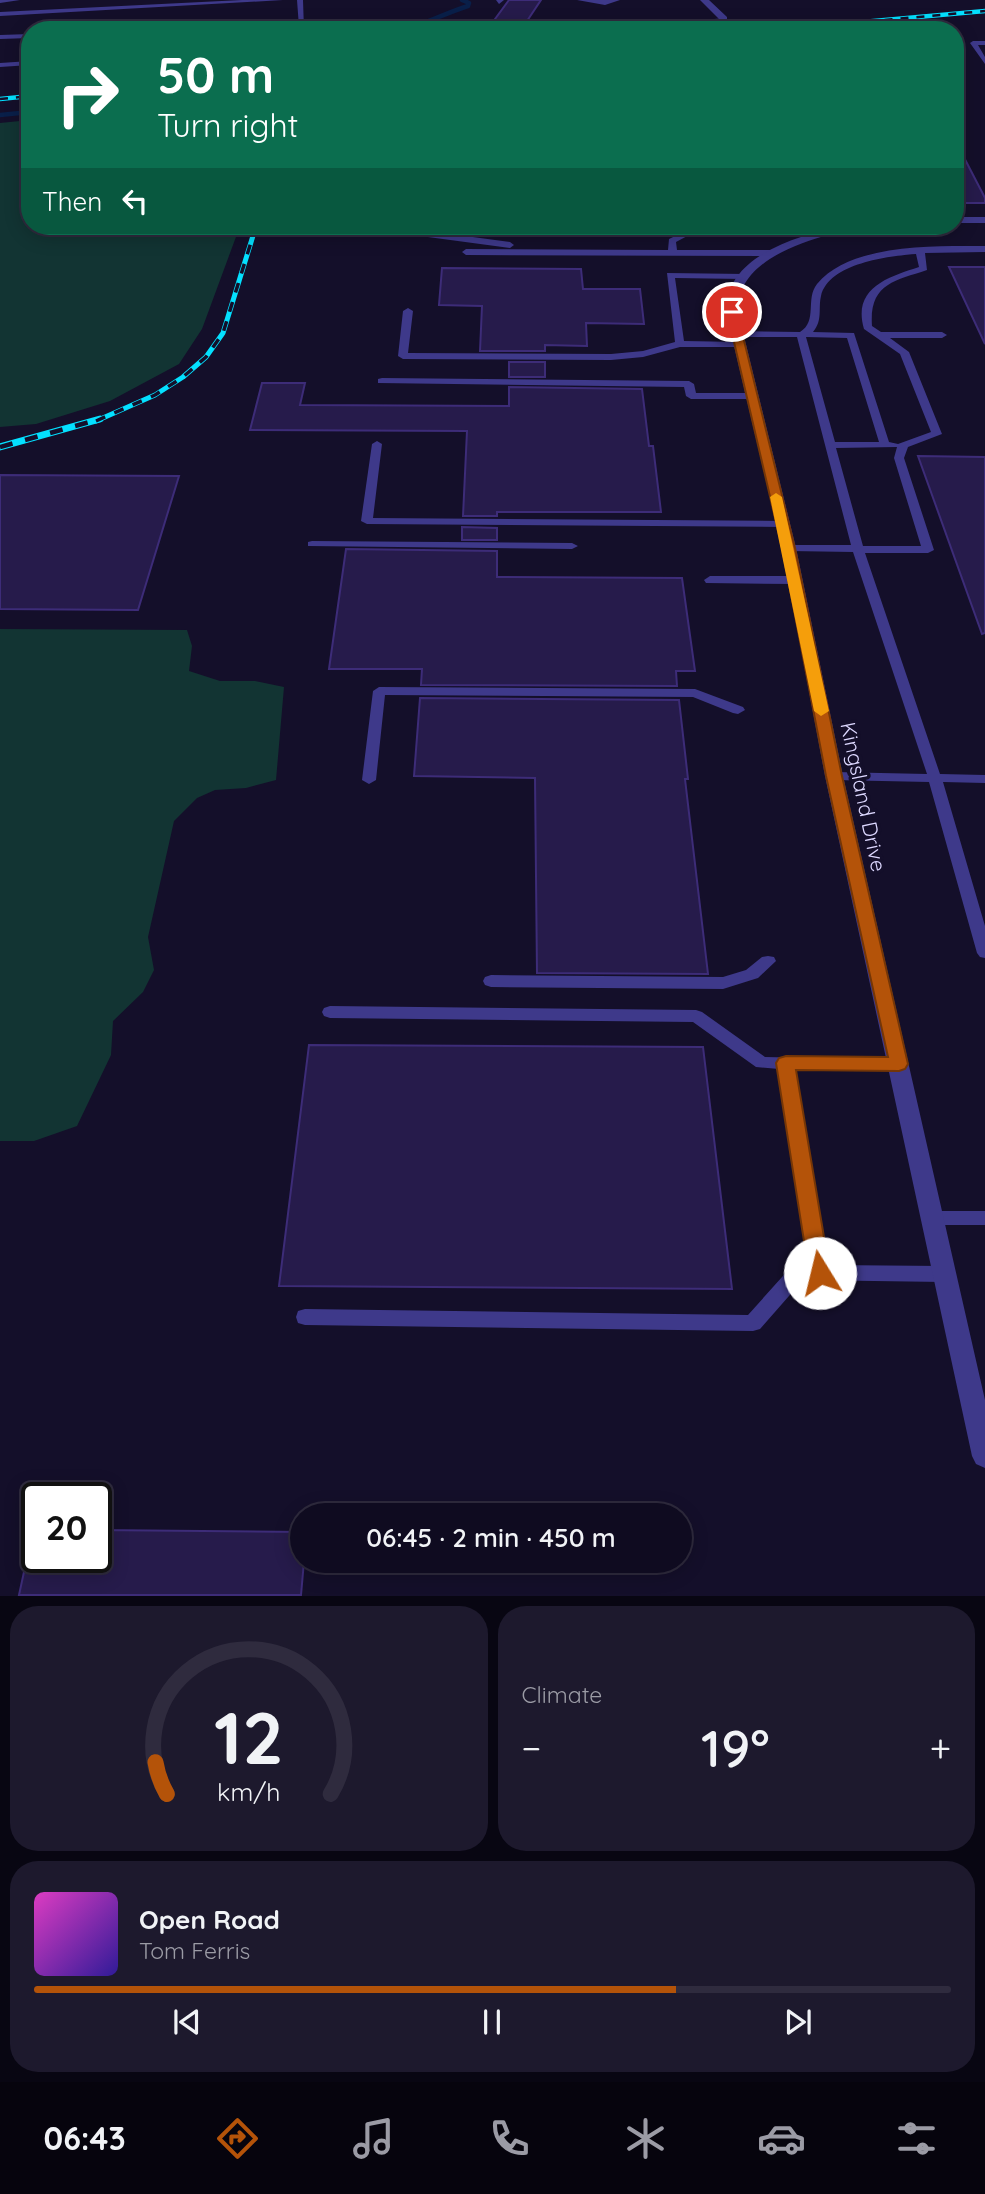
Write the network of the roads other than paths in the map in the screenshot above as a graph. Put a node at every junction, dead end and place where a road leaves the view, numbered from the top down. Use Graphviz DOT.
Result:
graph roads {
  1 [pos="16,0"];
  2 [pos="280,0"];
  3 [pos="300,0"];
  4 [pos="580,0"];
  5 [pos="617,0"];
  6 [pos="704,0"];
  7 [pos="0,1"];
  8 [pos="39,12"];
  9 [pos="0,14"];
  10 [pos="724,19"];
  11 [pos="38,21"];
  12 [pos="302,21"];
  13 [pos="699,21"];
  14 [pos="21,36"];
  15 [pos="0,37"];
  16 [pos="985,43"];
  17 [pos="985,62"];
  18 [pos="21,64"];
  19 [pos="0,65"];
  20 [pos="964,220"];
  21 [pos="985,220"];
  22 [pos="433,235"];
  23 [pos="684,235"];
  24 [pos="806,235"];
  25 [pos="985,249"];
  26 [pos="920,250"];
  27 [pos="466,252"];
  28 [pos="550,252"];
  29 [pos="673,253"];
  30 [pos="773,253"];
  31 [pos="743,276"];
  32 [pos="408,311"];
  33 [pos="801,335"];
  34 [pos="851,335"];
  35 [pos="876,335"];
  36 [pos="943,335"];
  37 [pos="738,340"];
  38 [pos="680,344"];
  39 [pos="382,382"];
  40 [pos="752,396"];
  41 [pos="377,444"];
  42 [pos="831,445"];
  43 [pos="885,445"];
  44 [pos="903,445"];
  45 [pos="783,524"];
  46 [pos="312,544"];
  47 [pos="572,546"];
  48 [pos="789,548"];
  49 [pos="858,549"];
  50 [pos="710,580"];
  51 [pos="795,580"];
  52 [pos="738,710"];
  53 [pos="834,776"];
  54 [pos="934,778"];
  55 [pos="985,779"];
  56 [pos="369,780"];
  57 [pos="985,953"];
  58 [pos="768,961"];
  59 [pos="491,981"];
  60 [pos="330,1012"];
  61 [pos="786,1063"];
  62 [pos="899,1064"];
  63 [pos="932,1218"];
  64 [pos="985,1218"];
  65 [pos="820,1273"];
  66 [pos="944,1274"];
  67 [pos="305,1317"];
  68 [pos="985,1456"];
  1 -- 7 [label="street"];
  2 -- 8 [label="lane"];
  3 -- 12 [label="lane"];
  4 -- 5 [label="lane"];
  6 -- 10 [label="street"];
  8 -- 9 [label="lane"];
  8 -- 11 [label="lane"];
  10 -- 13 [label="lane"];
  14 -- 15 [label="lane"];
  16 -- 17 [label="lane"];
  18 -- 19 [label="lane"];
  20 -- 21 [label="street"];
  22 -- 28 [label="lane"];
  23 -- 29 [label="lane"];
  24 -- 30 [label="street"];
  25 -- 26 [label="lane"];
  26 -- 33 [label="lane"];
  26 -- 35 [label="lane"];
  27 -- 28 [label="lane"];
  28 -- 29 [label="lane"];
  29 -- 30 [label="lane"];
  30 -- 31 [label="street"];
  31 -- 37 [label="street, Kingsland Drive"];
  31 -- 38 [label="lane"];
  32 -- 38 [label="lane"];
  33 -- 34 [label="lane"];
  33 -- 37 [label="lane"];
  33 -- 42 [label="lane"];
  34 -- 35 [label="lane"];
  34 -- 43 [label="lane"];
  35 -- 36 [label="lane"];
  35 -- 44 [label="lane"];
  37 -- 38 [label="lane"];
  37 -- 40 [label="street, Kingsland Drive"];
  39 -- 40 [label="lane"];
  40 -- 45 [label="street, Kingsland Drive"];
  41 -- 45 [label="lane"];
  42 -- 43 [label="lane"];
  42 -- 49 [label="lane"];
  43 -- 44 [label="lane"];
  44 -- 49 [label="lane"];
  45 -- 48 [label="street, Kingsland Drive"];
  46 -- 47 [label="lane"];
  48 -- 49 [label="lane"];
  48 -- 51 [label="street, Kingsland Drive"];
  49 -- 54 [label="lane"];
  50 -- 51 [label="lane"];
  51 -- 53 [label="street, Kingsland Drive"];
  52 -- 56 [label="lane"];
  53 -- 54 [label="lane"];
  53 -- 62 [label="street, Kingsland Drive"];
  54 -- 55 [label="lane"];
  54 -- 57 [label="lane"];
  58 -- 59 [label="lane"];
  60 -- 61 [label="lane"];
  61 -- 62 [label="lane"];
  61 -- 65 [label="lane"];
  62 -- 63 [label="street, Kingsland Drive"];
  63 -- 64 [label="lane"];
  63 -- 66 [label="street, Kingsland Drive"];
  65 -- 66 [label="lane"];
  65 -- 67 [label="lane"];
  66 -- 68 [label="street, Kingsland Drive"];
}
